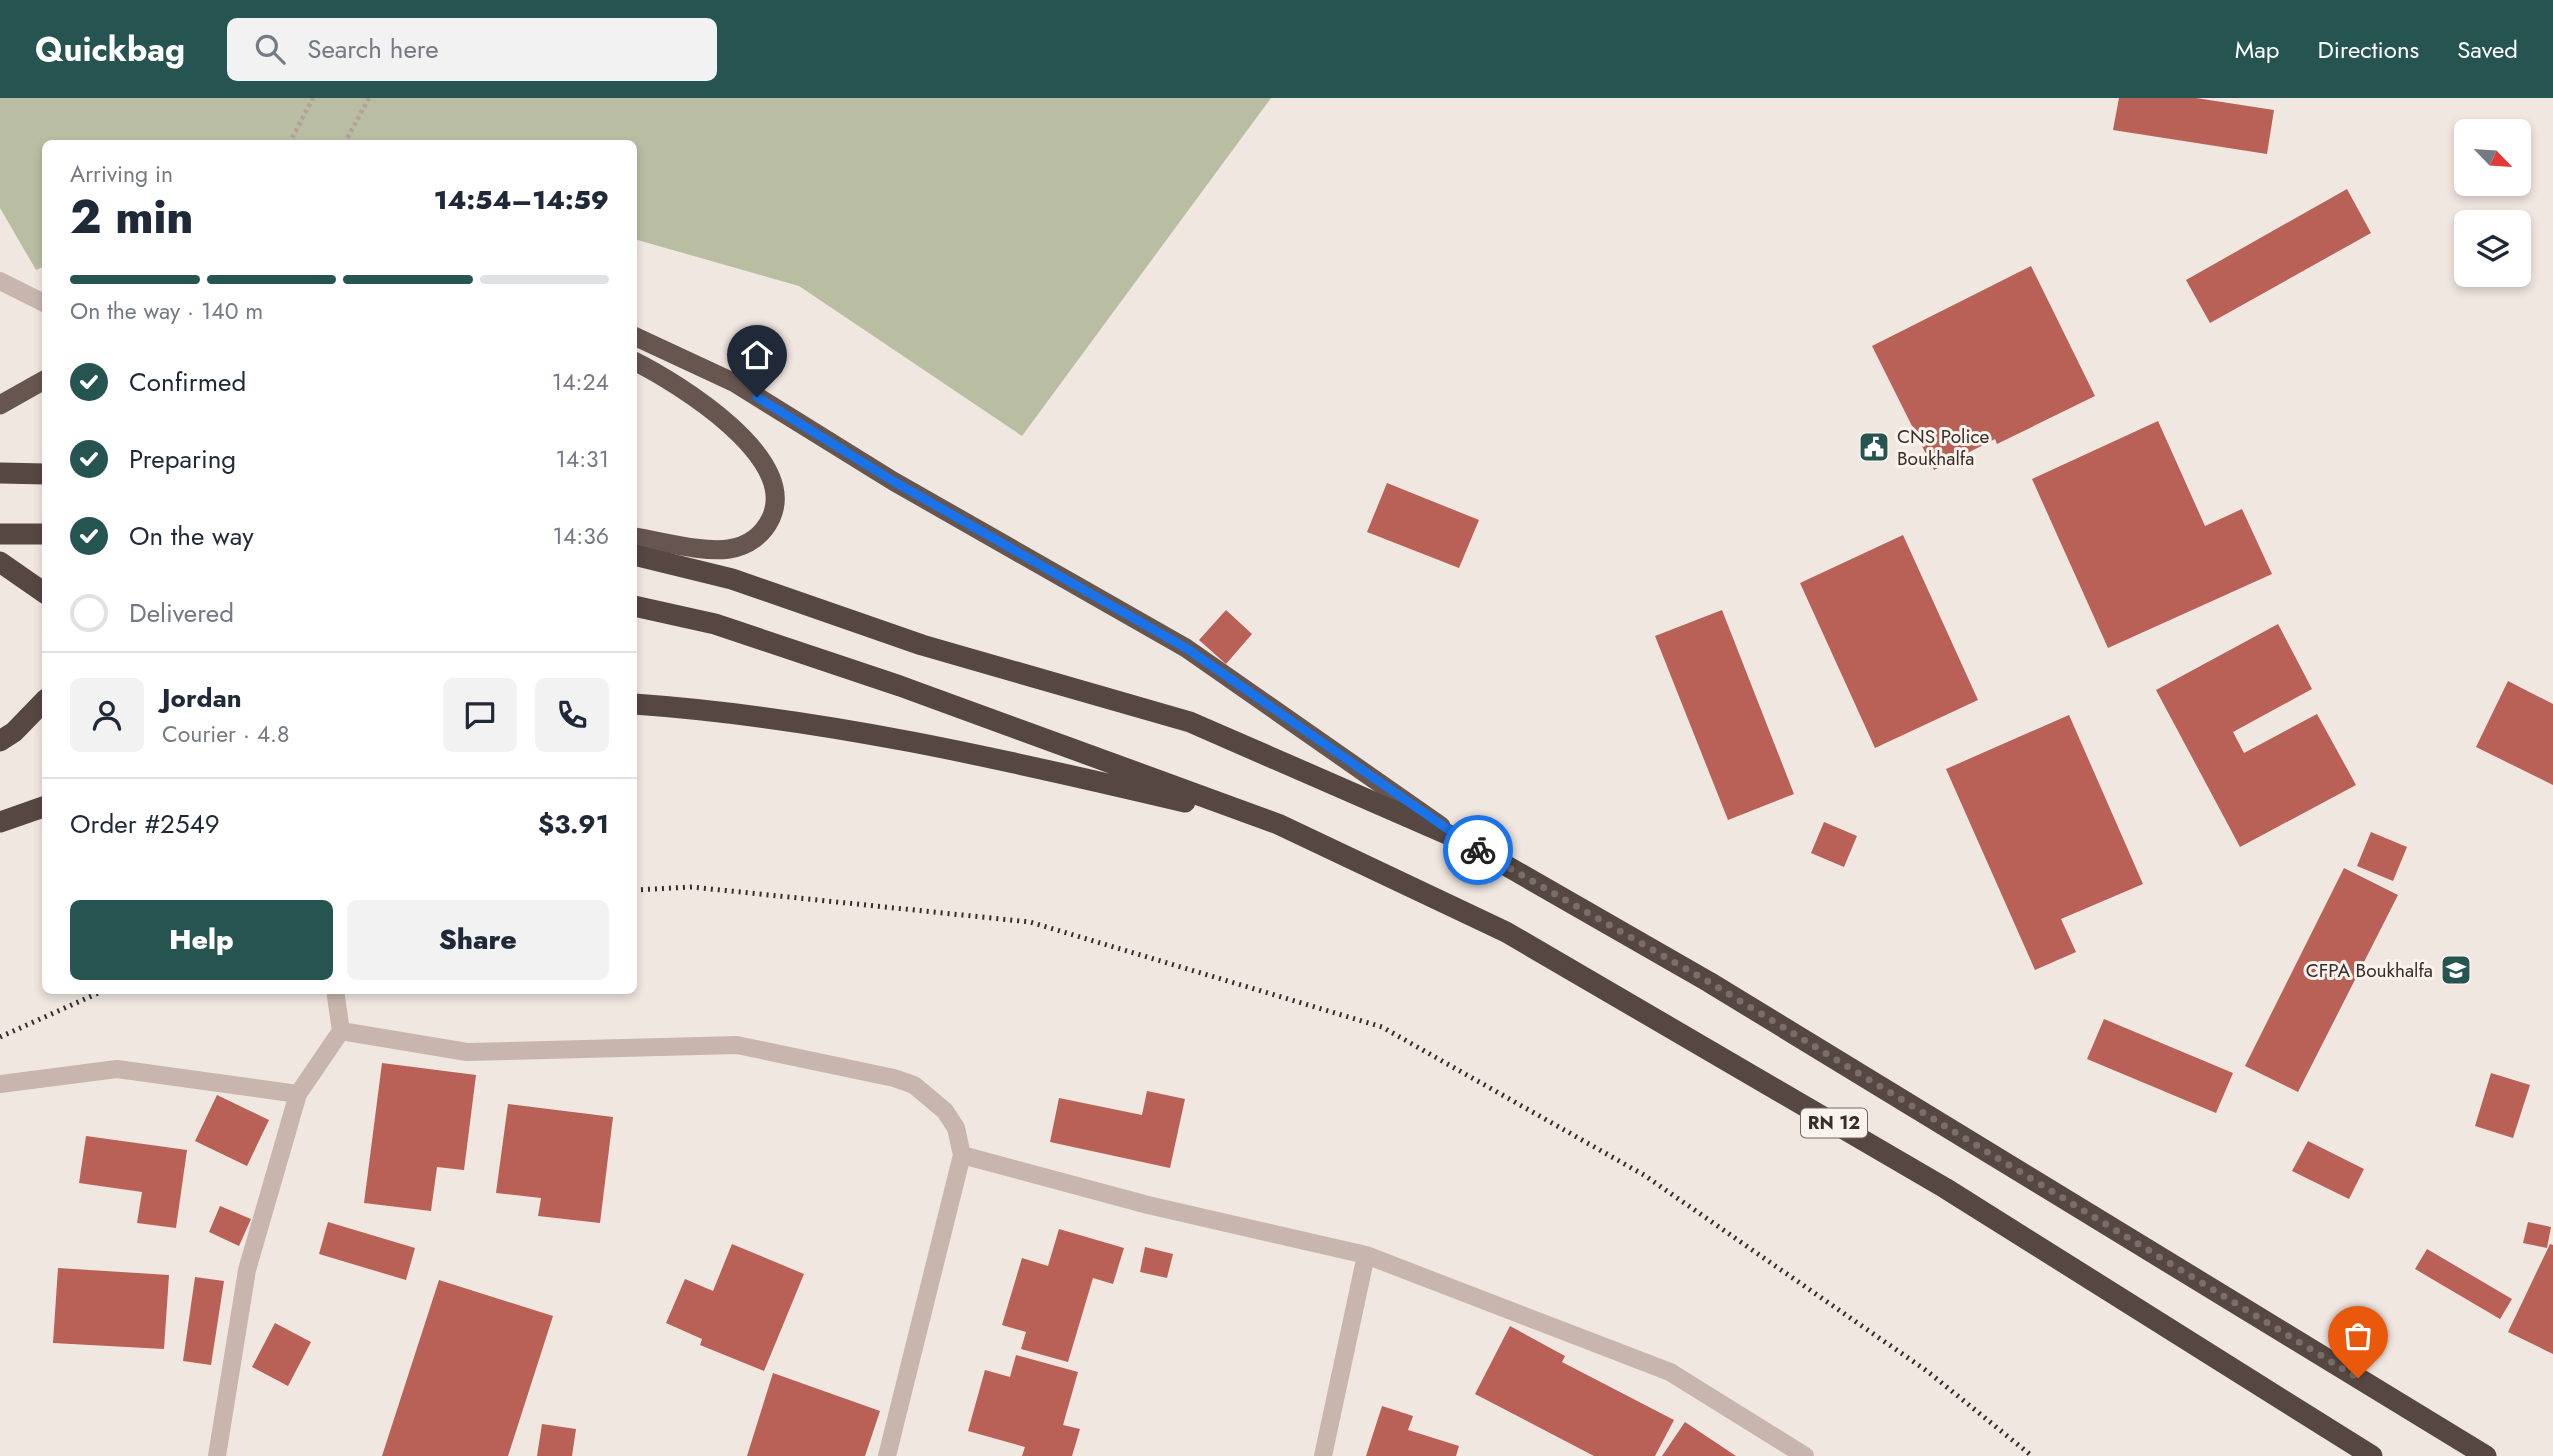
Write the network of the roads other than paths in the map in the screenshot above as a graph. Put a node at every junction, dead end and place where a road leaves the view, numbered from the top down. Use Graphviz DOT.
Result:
graph roads {
  1 [pos="0,281"];
  2 [pos="42,302"];
  3 [pos="637,337"];
  4 [pos="637,362"];
  5 [pos="42,381"];
  6 [pos="0,405"];
  7 [pos="0,472"];
  8 [pos="42,474"];
  9 [pos="0,534"];
  10 [pos="42,534"];
  11 [pos="637,537"];
  12 [pos="637,556"];
  13 [pos="0,562"];
  14 [pos="42,591"];
  15 [pos="637,607"];
  16 [pos="42,703"];
  17 [pos="637,704"];
  18 [pos="0,741"];
  19 [pos="42,807"];
  20 [pos="0,822"];
  21 [pos="1278,824"];
  22 [pos="1465,842"];
  23 [pos="336,994"];
  24 [pos="341,1031"];
  25 [pos="0,1084"];
  26 [pos="298,1094"];
  27 [pos="962,1155"];
  28 [pos="1366,1255"];
  29 [pos="217,1456"];
  30 [pos="887,1456"];
  31 [pos="1323,1456"];
  32 [pos="1805,1456"];
  33 [pos="2372,1456"];
  34 [pos="2486,1456"];
  1 -- 2 [label="street"];
  3 -- 22 [label="highway, RN 12"];
  4 -- 11 [label="highway"];
  5 -- 6 [label="highway"];
  7 -- 8 [label="highway"];
  9 -- 10 [label="highway"];
  12 -- 22 [label="highway"];
  13 -- 14 [label="highway"];
  15 -- 21 [label="highway"];
  16 -- 18 [label="highway"];
  17 -- 21 [label="highway"];
  19 -- 20 [label="highway"];
  21 -- 33 [label="highway, RN 12"];
  22 -- 34 [label="highway, RN 12"];
  23 -- 24 [label="street"];
  24 -- 26 [label="street"];
  24 -- 27 [label="street"];
  25 -- 26 [label="street"];
  26 -- 29 [label="street"];
  27 -- 28 [label="street"];
  27 -- 30 [label="street"];
  28 -- 31 [label="street"];
  28 -- 32 [label="street"];
}
